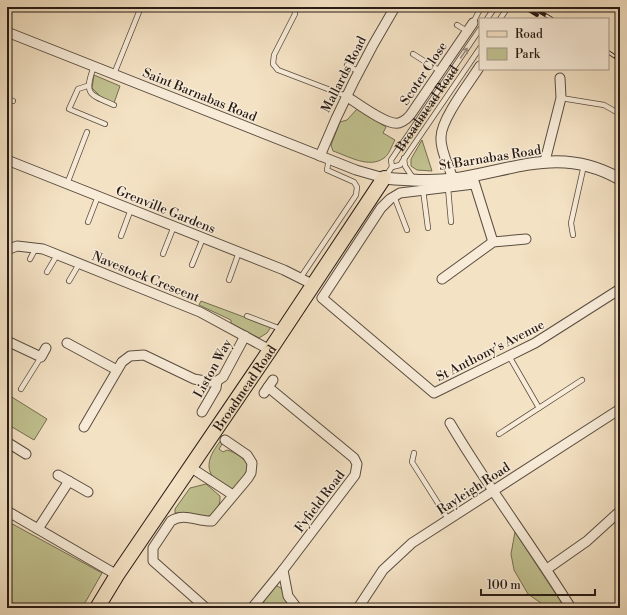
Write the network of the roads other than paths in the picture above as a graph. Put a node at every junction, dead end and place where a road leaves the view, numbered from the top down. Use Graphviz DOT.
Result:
graph roads {
  1 [pos="294,7"];
  2 [pos="395,7"];
  3 [pos="481,7"];
  4 [pos="495,7"];
  5 [pos="508,7"];
  6 [pos="139,12"];
  7 [pos="488,18"];
  8 [pos="501,18"];
  9 [pos="457,25"];
  10 [pos="476,26"];
  11 [pos="467,31"];
  12 [pos="7,32"];
  13 [pos="479,49"];
  14 [pos="412,54"];
  15 [pos="348,65"];
  16 [pos="94,66"];
  17 [pos="479,68"];
  18 [pos="440,71"];
  19 [pos="359,72"];
  20 [pos="114,74"];
  21 [pos="560,78"];
  22 [pos="88,86"];
  23 [pos="346,96"];
  24 [pos="561,98"];
  25 [pos="7,99"];
  26 [pos="14,101"];
  27 [pos="114,105"];
  28 [pos="620,114"];
  29 [pos="106,124"];
  30 [pos="87,132"];
  31 [pos="320,156"];
  32 [pos="404,158"];
  33 [pos="329,159"];
  34 [pos="7,160"];
  35 [pos="545,162"];
  36 [pos="585,164"];
  37 [pos="388,173"];
  38 [pos="620,179"];
  39 [pos="414,180"];
  40 [pos="473,180"];
  41 [pos="67,184"];
  42 [pos="450,184"];
  43 [pos="423,190"];
  44 [pos="98,196"];
  45 [pos="394,196"];
  46 [pos="131,209"];
  47 [pos="88,222"];
  48 [pos="451,222"];
  49 [pos="174,226"];
  50 [pos="428,228"];
  51 [pos="407,230"];
  52 [pos="573,235"];
  53 [pos="121,236"];
  54 [pos="203,238"];
  55 [pos="526,239"];
  56 [pos="493,242"];
  57 [pos="37,247"];
  58 [pos="7,250"];
  59 [pos="239,252"];
  60 [pos="163,254"];
  61 [pos="57,255"];
  62 [pos="30,260"];
  63 [pos="79,264"];
  64 [pos="192,265"];
  65 [pos="47,272"];
  66 [pos="301,277"];
  67 [pos="442,279"];
  68 [pos="229,280"];
  69 [pos="69,281"];
  70 [pos="620,289"];
  71 [pos="315,291"];
  72 [pos="247,316"];
  73 [pos="283,330"];
  74 [pos="245,336"];
  75 [pos="7,341"];
  76 [pos="67,343"];
  77 [pos="46,348"];
  78 [pos="270,350"];
  79 [pos="509,356"];
  80 [pos="41,357"];
  81 [pos="117,370"];
  82 [pos="582,380"];
  83 [pos="217,381"];
  84 [pos="268,386"];
  85 [pos="21,389"];
  86 [pos="539,408"];
  87 [pos="620,409"];
  88 [pos="202,412"];
  89 [pos="450,423"];
  90 [pos="84,427"];
  91 [pos="499,434"];
  92 [pos="225,440"];
  93 [pos="7,449"];
  94 [pos="414,453"];
  95 [pos="26,454"];
  96 [pos="190,467"];
  97 [pos="58,475"];
  98 [pos="69,481"];
  99 [pos="493,490"];
  100 [pos="88,492"];
  101 [pos="234,496"];
  102 [pos="7,511"];
  103 [pos="620,511"];
  104 [pos="448,519"];
  105 [pos="38,529"];
  106 [pos="547,569"];
  107 [pos="283,570"];
  108 [pos="117,575"];
  109 [pos="97,608"];
  110 [pos="206,608"];
  111 [pos="252,608"];
  112 [pos="297,608"];
  113 [pos="358,608"];
  114 [pos="571,608"];
  1 -- 23 [label="lane"];
  2 -- 19 [label="street, Mallards Road"];
  3 -- 10 [label="lane, Broadmead Road"];
  4 -- 7 [label="lane"];
  5 -- 8 [label="lane"];
  6 -- 20 [label="lane"];
  9 -- 11 [label="lane"];
  10 -- 11 [label="street, Scoter Close"];
  37 -- 10 [label="lane, Broadmead Road, one-way"];
  11 -- 18 [label="street, Scoter Close"];
  12 -- 16 [label="street, Saint Barnabas Road"];
  13 -- 32 [label="lane, Broadmead Road"];
  14 -- 18 [label="lane"];
  15 -- 19 [label="lane"];
  16 -- 20 [label="street, Saint Barnabas Road"];
  16 -- 22 [label="lane"];
  17 -- 42 [label="street"];
  18 -- 23 [label="street, Scoter Close"];
  19 -- 23 [label="street, Mallards Road"];
  20 -- 31 [label="street, Saint Barnabas Road"];
  21 -- 24 [label="street"];
  22 -- 27 [label="lane"];
  22 -- 29 [label="lane"];
  23 -- 31 [label="street, Mallards Road"];
  24 -- 28 [label="lane"];
  24 -- 35 [label="street"];
  25 -- 26 [label="lane"];
  30 -- 41 [label="lane"];
  31 -- 33 [label="street, Saint Barnabas Road"];
  32 -- 37 [label="lane, Broadmead Road"];
  32 -- 39 [label="lane, Broadmead Road"];
  33 -- 37 [label="street, Saint Barnabas Road"];
  33 -- 66 [label="lane"];
  34 -- 41 [label="street, Grenville Gardens"];
  35 -- 36 [label="street, St Barnabas Road"];
  35 -- 40 [label="street, St Barnabas Road"];
  36 -- 38 [label="street, St Barnabas Road"];
  36 -- 52 [label="lane"];
  37 -- 39 [label="street, St Barnabas Road"];
  37 -- 71 [label="main road, Broadmead Road"];
  39 -- 42 [label="street, St Barnabas Road"];
  40 -- 42 [label="street, St Barnabas Road"];
  40 -- 56 [label="street"];
  41 -- 44 [label="street, Grenville Gardens"];
  42 -- 43 [label="street"];
  42 -- 48 [label="lane"];
  43 -- 45 [label="street"];
  43 -- 50 [label="lane"];
  44 -- 46 [label="street, Grenville Gardens"];
  44 -- 47 [label="lane"];
  45 -- 51 [label="lane"];
  45 -- 71 [label="street"];
  46 -- 49 [label="street, Grenville Gardens"];
  46 -- 53 [label="lane"];
  49 -- 54 [label="street, Grenville Gardens"];
  49 -- 60 [label="lane"];
  54 -- 59 [label="street, Grenville Gardens"];
  54 -- 64 [label="lane"];
  55 -- 56 [label="street"];
  56 -- 67 [label="street"];
  57 -- 58 [label="street, Navestock Crescent"];
  57 -- 61 [label="street, Navestock Crescent"];
  57 -- 62 [label="lane"];
  59 -- 66 [label="street, Grenville Gardens"];
  59 -- 68 [label="lane"];
  61 -- 63 [label="street, Navestock Crescent"];
  61 -- 65 [label="lane"];
  63 -- 69 [label="lane"];
  63 -- 74 [label="street, Navestock Crescent"];
  66 -- 71 [label="street, Grenville Gardens"];
  70 -- 79 [label="street, St Anthony's Avenue"];
  71 -- 73 [label="main road, Broadmead Road"];
  71 -- 79 [label="street, St Anthony's Avenue"];
  72 -- 73 [label="lane"];
  73 -- 78 [label="main road, Broadmead Road"];
  74 -- 78 [label="street, Navestock Crescent"];
  74 -- 83 [label="street, Liston Way"];
  75 -- 80 [label="street"];
  76 -- 81 [label="street"];
  77 -- 80 [label="street"];
  78 -- 96 [label="main road, Broadmead Road"];
  79 -- 86 [label="lane"];
  80 -- 85 [label="lane"];
  81 -- 83 [label="street"];
  81 -- 90 [label="street"];
  82 -- 86 [label="lane"];
  83 -- 88 [label="street, Liston Way"];
  84 -- 107 [label="street, Fyfield Road"];
  86 -- 91 [label="lane"];
  87 -- 99 [label="street, Rayleigh Road"];
  89 -- 99 [label="street"];
  92 -- 101 [label="street"];
  93 -- 95 [label="street"];
  94 -- 104 [label="lane"];
  96 -- 101 [label="street"];
  96 -- 108 [label="main road, Broadmead Road"];
  97 -- 98 [label="street"];
  98 -- 100 [label="street"];
  98 -- 105 [label="street"];
  99 -- 104 [label="street, Rayleigh Road"];
  99 -- 106 [label="street"];
  101 -- 110 [label="street"];
  102 -- 105 [label="street"];
  103 -- 106 [label="street"];
  104 -- 113 [label="street, Rayleigh Road"];
  105 -- 108 [label="street"];
  106 -- 114 [label="street"];
  107 -- 111 [label="street, Fyfield Road"];
  107 -- 112 [label="street"];
  108 -- 109 [label="main road, Broadmead Road"];
}
